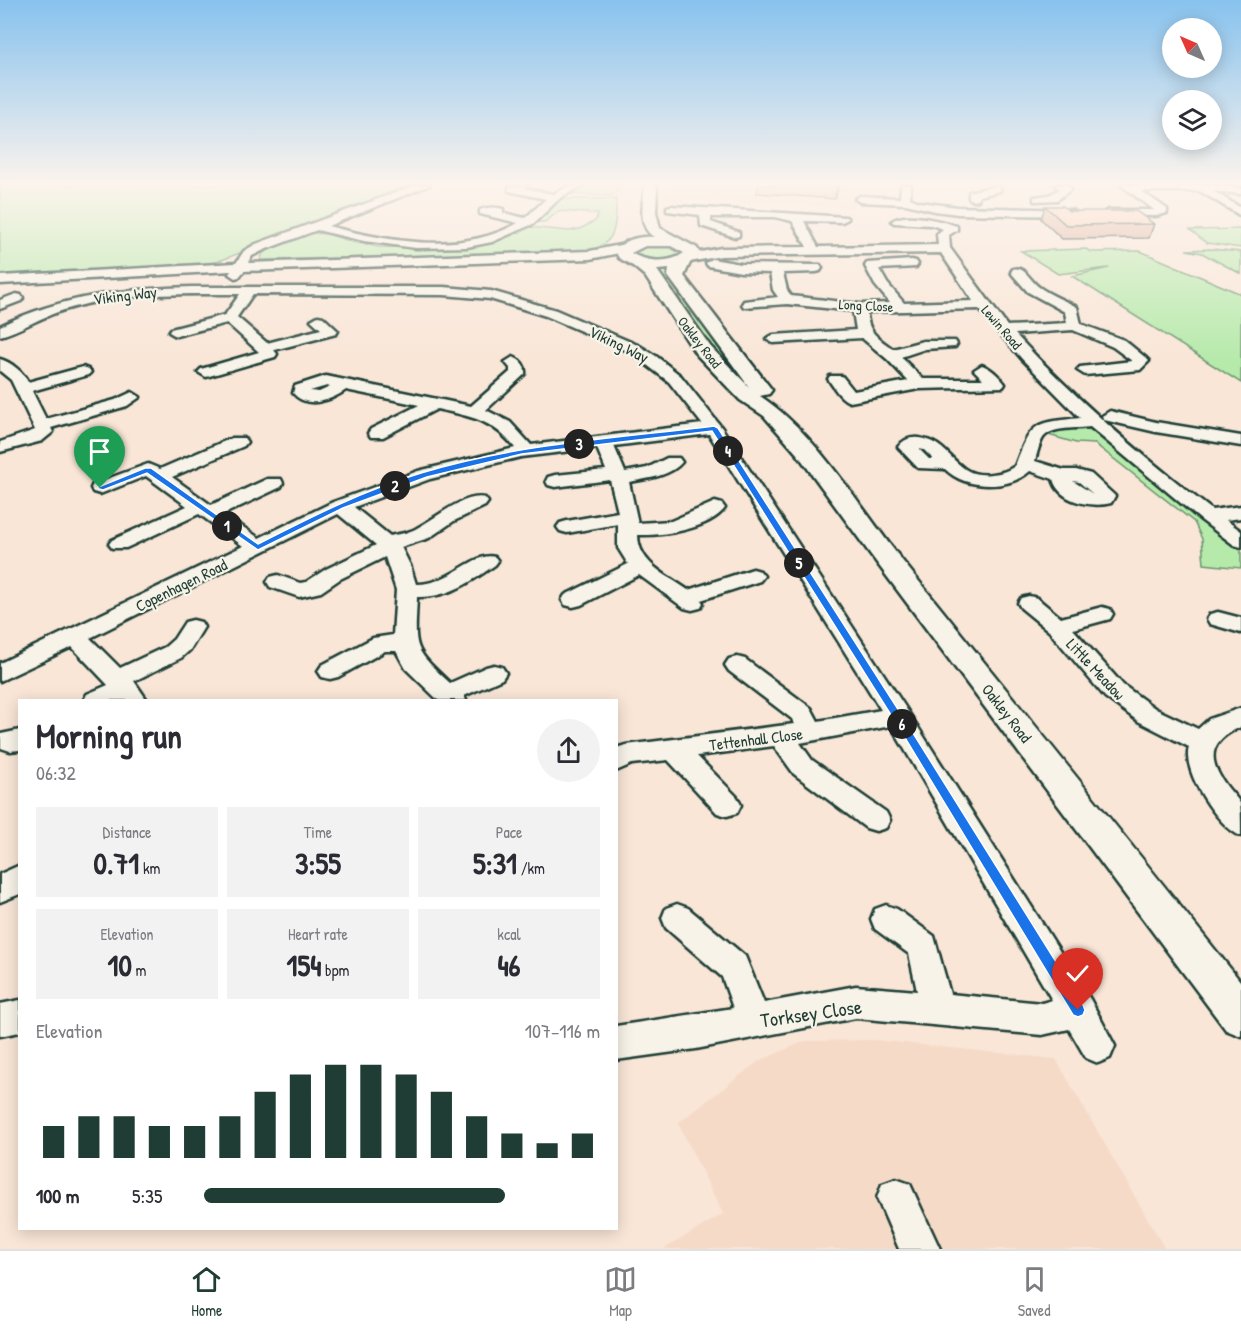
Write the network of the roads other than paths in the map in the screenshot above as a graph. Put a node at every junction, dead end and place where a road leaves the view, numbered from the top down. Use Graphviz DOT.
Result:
graph roads {
  1 [pos="270,243"];
  2 [pos="402,243"];
  3 [pos="447,243"];
  4 [pos="633,243"];
  5 [pos="643,243"];
  6 [pos="650,243"];
  7 [pos="672,243"];
  8 [pos="810,243"];
  9 [pos="944,243"];
  10 [pos="944,249"];
  11 [pos="814,250"];
  12 [pos="683,251"];
  13 [pos="632,254"];
  14 [pos="375,262"];
  15 [pos="934,262"];
  16 [pos="711,263"];
  17 [pos="333,267"];
  18 [pos="776,268"];
  19 [pos="816,268"];
  20 [pos="237,271"];
  21 [pos="1017,272"];
  22 [pos="0,280"];
  23 [pos="352,281"];
  24 [pos="249,290"];
  25 [pos="16,298"];
  26 [pos="787,300"];
  27 [pos="749,304"];
  28 [pos="0,305"];
  29 [pos="983,305"];
  30 [pos="900,307"];
  31 [pos="860,308"];
  32 [pos="230,318"];
  33 [pos="318,320"];
  34 [pos="1074,326"];
  35 [pos="1004,330"];
  36 [pos="0,332"];
  37 [pos="176,332"];
  38 [pos="864,334"];
  39 [pos="773,339"];
  40 [pos="950,344"];
  41 [pos="265,348"];
  42 [pos="890,354"];
  43 [pos="513,362"];
  44 [pos="0,364"];
  45 [pos="212,369"];
  46 [pos="982,370"];
  47 [pos="83,372"];
  48 [pos="1093,372"];
  49 [pos="836,379"];
  50 [pos="919,384"];
  51 [pos="343,385"];
  52 [pos="24,388"];
  53 [pos="132,398"];
  54 [pos="435,404"];
  55 [pos="474,412"];
  56 [pos="771,412"];
  57 [pos="1103,419"];
  58 [pos="42,425"];
  59 [pos="714,428"];
  60 [pos="401,439"];
  61 [pos="603,441"];
  62 [pos="1241,441"];
  63 [pos="226,443"];
  64 [pos="0,447"];
  65 [pos="526,451"];
  66 [pos="673,462"];
  67 [pos="947,464"];
  68 [pos="1026,464"];
  69 [pos="150,470"];
  70 [pos="617,476"];
  71 [pos="1063,476"];
  72 [pos="555,481"];
  73 [pos="274,483"];
  74 [pos="100,488"];
  75 [pos="478,502"];
  76 [pos="340,506"];
  77 [pos="715,508"];
  78 [pos="204,510"];
  79 [pos="1241,512"];
  80 [pos="1208,516"];
  81 [pos="628,522"];
  82 [pos="567,527"];
  83 [pos="1241,541"];
  84 [pos="119,544"];
  85 [pos="390,546"];
  86 [pos="258,547"];
  87 [pos="488,561"];
  88 [pos="640,566"];
  89 [pos="753,576"];
  90 [pos="278,582"];
  91 [pos="407,590"];
  92 [pos="573,600"];
  93 [pos="1029,603"];
  94 [pos="1102,614"];
  95 [pos="1218,619"];
  96 [pos="1057,626"];
  97 [pos="1241,626"];
  98 [pos="193,627"];
  99 [pos="75,637"];
  100 [pos="404,643"];
  101 [pos="736,665"];
  102 [pos="330,671"];
  103 [pos="0,673"];
  104 [pos="494,673"];
  105 [pos="126,689"];
  106 [pos="450,697"];
  107 [pos="99,699"];
  108 [pos="896,716"];
  109 [pos="1241,717"];
  110 [pos="810,732"];
  111 [pos="781,736"];
  112 [pos="1202,742"];
  113 [pos="675,750"];
  114 [pos="620,754"];
  115 [pos="727,805"];
  116 [pos="876,820"];
  117 [pos="1241,824"];
  118 [pos="677,918"];
  119 [pos="886,919"];
  120 [pos="937,1010"];
  121 [pos="1078,1010"];
  122 [pos="1241,1015"];
  123 [pos="18,1016"];
  124 [pos="0,1020"];
  125 [pos="755,1021"];
  126 [pos="618,1042"];
  127 [pos="1098,1046"];
  128 [pos="896,1198"];
  129 [pos="920,1249"];
  1 -- 20 [label="street"];
  2 -- 3 [label="street"];
  4 -- 13 [label="main road"];
  5 -- 13 [label="main road"];
  6 -- 12 [label="main road"];
  7 -- 12 [label="main road"];
  8 -- 11 [label="street"];
  9 -- 10 [label="street"];
  10 -- 11 [label="street"];
  10 -- 29 [label="street, Lewin Road"];
  11 -- 12 [label="street"];
  12 -- 13 [label="main road"];
  12 -- 56 [label="main road, Oakley Road"];
  13 -- 14 [label="street"];
  13 -- 23 [label="street"];
  13 -- 56 [label="main road, Oakley Road"];
  14 -- 17 [label="street"];
  14 -- 23 [label="street"];
  15 -- 30 [label="street"];
  16 -- 18 [label="street"];
  17 -- 20 [label="street"];
  17 -- 23 [label="street"];
  18 -- 19 [label="street"];
  18 -- 26 [label="street"];
  20 -- 22 [label="street"];
  21 -- 34 [label="street"];
  23 -- 24 [label="street, Viking Way"];
  23 -- 59 [label="street, Viking Way"];
  24 -- 32 [label="street"];
  24 -- 36 [label="street, Viking Way"];
  25 -- 28 [label="street"];
  26 -- 27 [label="street, Long Close"];
  26 -- 31 [label="street, Long Close"];
  29 -- 30 [label="street, Long Close"];
  29 -- 35 [label="street, Lewin Road"];
  30 -- 31 [label="street, Long Close"];
  31 -- 38 [label="street"];
  32 -- 37 [label="street"];
  32 -- 41 [label="street"];
  33 -- 41 [label="street"];
  34 -- 35 [label="street"];
  34 -- 48 [label="street"];
  35 -- 57 [label="street, Lewin Road"];
  38 -- 39 [label="street"];
  38 -- 42 [label="street"];
  40 -- 42 [label="street"];
  41 -- 45 [label="street"];
  42 -- 50 [label="street"];
  43 -- 55 [label="street"];
  44 -- 52 [label="street"];
  46 -- 50 [label="street"];
  47 -- 52 [label="street"];
  49 -- 50 [label="street"];
  51 -- 54 [label="street"];
  52 -- 58 [label="street"];
  53 -- 58 [label="street"];
  54 -- 55 [label="street"];
  54 -- 60 [label="street"];
  55 -- 65 [label="street"];
  56 -- 122 [label="main road, Oakley Road"];
  57 -- 62 [label="street"];
  57 -- 68 [label="street"];
  57 -- 80 [label="street, Lewin Road"];
  58 -- 64 [label="street"];
  59 -- 61 [label="street, Copenhagen Road"];
  59 -- 108 [label="street, Viking Way"];
  61 -- 65 [label="street, Copenhagen Road"];
  61 -- 70 [label="street"];
  63 -- 69 [label="street"];
  65 -- 76 [label="street, Copenhagen Road"];
  66 -- 70 [label="street"];
  67 -- 68 [label="street"];
  68 -- 71 [label="street"];
  69 -- 74 [label="street"];
  69 -- 78 [label="street"];
  70 -- 72 [label="street"];
  70 -- 81 [label="street"];
  73 -- 78 [label="street"];
  75 -- 85 [label="street"];
  76 -- 85 [label="street"];
  76 -- 86 [label="street, Copenhagen Road"];
  77 -- 81 [label="street"];
  78 -- 84 [label="street"];
  78 -- 86 [label="street"];
  79 -- 80 [label="street"];
  80 -- 83 [label="street, Lewin Road"];
  81 -- 82 [label="street"];
  81 -- 88 [label="street"];
  85 -- 90 [label="street"];
  85 -- 91 [label="street"];
  86 -- 99 [label="street, Copenhagen Road"];
  87 -- 91 [label="street"];
  88 -- 89 [label="street"];
  88 -- 92 [label="street"];
  91 -- 100 [label="street"];
  93 -- 96 [label="street, Little Meadow"];
  94 -- 96 [label="street"];
  95 -- 97 [label="street"];
  96 -- 112 [label="street, Little Meadow"];
  98 -- 105 [label="street"];
  99 -- 103 [label="street, Copenhagen Road"];
  99 -- 105 [label="street"];
  100 -- 102 [label="street"];
  100 -- 106 [label="street"];
  101 -- 110 [label="street"];
  104 -- 106 [label="street"];
  105 -- 107 [label="street"];
  108 -- 110 [label="street, Tettenhall Close"];
  108 -- 121 [label="street, Viking Way"];
  109 -- 112 [label="street"];
  110 -- 111 [label="street, Tettenhall Close"];
  111 -- 113 [label="street, Tettenhall Close"];
  111 -- 116 [label="street"];
  112 -- 117 [label="street"];
  113 -- 114 [label="street, Tettenhall Close"];
  113 -- 115 [label="street"];
  118 -- 125 [label="street"];
  119 -- 120 [label="street"];
  120 -- 121 [label="street, Torksey Close"];
  120 -- 125 [label="street, Torksey Close"];
  121 -- 127 [label="street, Viking Way"];
  123 -- 124 [label="street"];
  125 -- 126 [label="street, Torksey Close"];
  128 -- 129 [label="street"];
}
